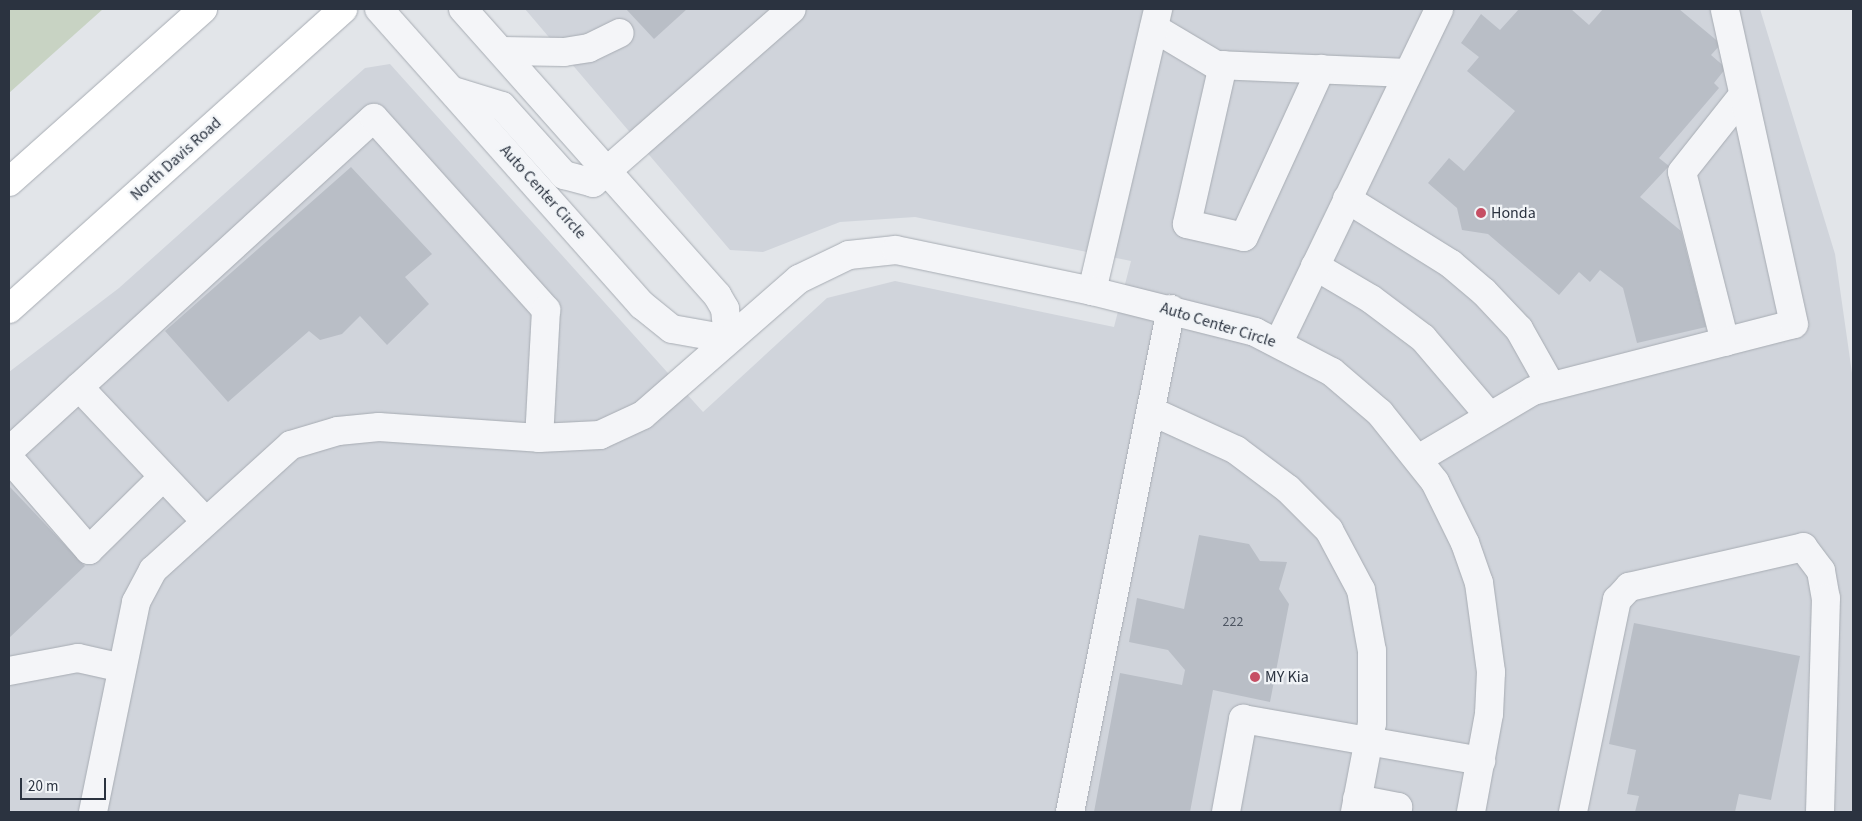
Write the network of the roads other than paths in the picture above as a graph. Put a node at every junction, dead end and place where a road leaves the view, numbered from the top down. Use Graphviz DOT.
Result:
graph roads {
  1 [pos="203,9"];
  2 [pos="343,9"];
  3 [pos="379,9"];
  4 [pos="463,9"];
  5 [pos="792,9"];
  6 [pos="1439,9"];
  7 [pos="1725,9"];
  8 [pos="1156,19"];
  9 [pos="620,33"];
  10 [pos="501,51"];
  11 [pos="1223,65"];
  12 [pos="1320,70"];
  13 [pos="1408,73"];
  14 [pos="453,91"];
  15 [pos="1743,95"];
  16 [pos="609,172"];
  17 [pos="9,182"];
  18 [pos="1347,199"];
  19 [pos="1315,266"];
  20 [pos="1092,291"];
  21 [pos="9,309"];
  22 [pos="1171,309"];
  23 [pos="728,339"];
  24 [pos="1279,342"];
  25 [pos="1725,342"];
  26 [pos="1550,386"];
  27 [pos="79,387"];
  28 [pos="1151,411"];
  29 [pos="1488,414"];
  30 [pos="539,438"];
  31 [pos="9,451"];
  32 [pos="9,458"];
  33 [pos="1418,459"];
  34 [pos="163,477"];
  35 [pos="206,522"];
  36 [pos="122,668"];
  37 [pos="9,671"];
  38 [pos="1369,741"];
  39 [pos="1481,761"];
  40 [pos="1356,806"];
  41 [pos="93,812"];
  42 [pos="1070,812"];
  43 [pos="1226,812"];
  44 [pos="1397,812"];
  45 [pos="1471,812"];
  46 [pos="1573,812"];
  47 [pos="1820,812"];
  1 -- 17 [label="main road"];
  2 -- 21 [label="main road, North Davis Road"];
  3 -- 14 [label="street, Auto Center Circle"];
  4 -- 10 [label="street"];
  5 -- 16 [label="street"];
  6 -- 13 [label="street"];
  7 -- 15 [label="street"];
  8 -- 11 [label="street"];
  8 -- 20 [label="street"];
  9 -- 10 [label="street"];
  10 -- 16 [label="street"];
  11 -- 12 [label="street"];
  11 -- 12 [label="street"];
  12 -- 13 [label="street"];
  13 -- 18 [label="street"];
  14 -- 16 [label="street"];
  14 -- 23 [label="street, Auto Center Circle"];
  15 -- 25 [label="street"];
  15 -- 25 [label="street"];
  16 -- 23 [label="street"];
  18 -- 19 [label="street"];
  18 -- 26 [label="street"];
  19 -- 24 [label="street"];
  19 -- 29 [label="street"];
  20 -- 22 [label="street, Auto Center Circle"];
  20 -- 23 [label="street, Auto Center Circle"];
  22 -- 24 [label="street, Auto Center Circle"];
  22 -- 28 [label="street"];
  23 -- 30 [label="street"];
  24 -- 33 [label="street, Auto Center Circle"];
  25 -- 26 [label="street"];
  26 -- 29 [label="street"];
  27 -- 30 [label="street"];
  27 -- 31 [label="street"];
  27 -- 34 [label="street"];
  28 -- 38 [label="street"];
  28 -- 42 [label="street"];
  29 -- 33 [label="street"];
  30 -- 35 [label="street"];
  32 -- 34 [label="street"];
  33 -- 39 [label="street, Auto Center Circle"];
  34 -- 35 [label="street"];
  35 -- 36 [label="street"];
  36 -- 37 [label="street"];
  36 -- 41 [label="street"];
  38 -- 39 [label="street"];
  38 -- 40 [label="street"];
  38 -- 43 [label="street"];
  39 -- 45 [label="street, Auto Center Circle"];
  40 -- 44 [label="street"];
  46 -- 47 [label="street"];
}
